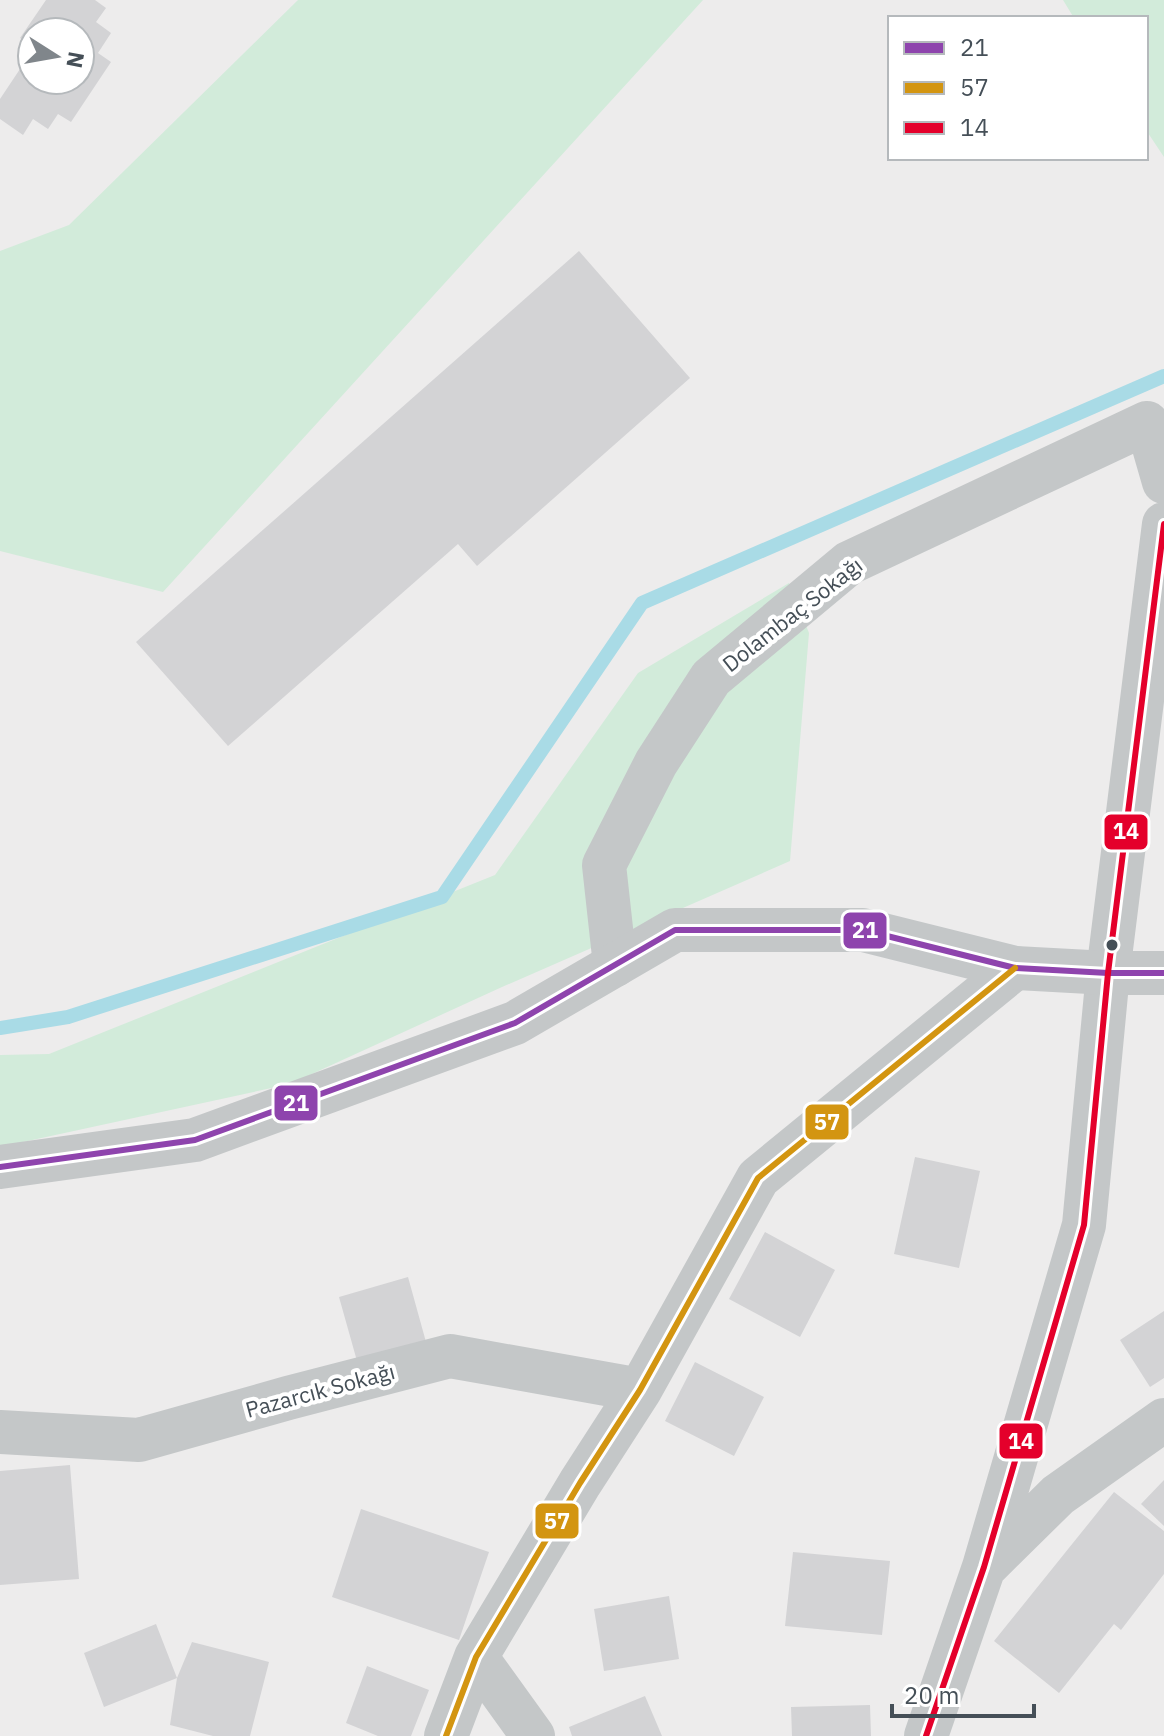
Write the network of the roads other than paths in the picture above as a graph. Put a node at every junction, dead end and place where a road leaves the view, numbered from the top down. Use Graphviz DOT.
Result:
graph roads {
  1 [pos="1156,419"];
  2 [pos="1164,482"];
  3 [pos="1164,524"];
  4 [pos="615,965"];
  5 [pos="1015,968"];
  6 [pos="1108,973"];
  7 [pos="1164,973"];
  8 [pos="0,1167"];
  9 [pos="640,1390"];
  10 [pos="1164,1420"];
  11 [pos="0,1432"];
  12 [pos="984,1567"];
  13 [pos="476,1657"];
  14 [pos="446,1736"];
  15 [pos="533,1736"];
  16 [pos="926,1736"];
  1 -- 2 [label="street, Dolambaç Sokağı"];
  1 -- 4 [label="street, Dolambaç Sokağı"];
  3 -- 6 [label="street"];
  4 -- 5 [label="street"];
  4 -- 8 [label="street"];
  5 -- 6 [label="street"];
  5 -- 9 [label="street"];
  6 -- 7 [label="street"];
  6 -- 12 [label="street"];
  9 -- 11 [label="street, Pazarcık Sokağı"];
  9 -- 13 [label="street"];
  10 -- 12 [label="street"];
  12 -- 16 [label="street"];
  13 -- 14 [label="street"];
  13 -- 15 [label="street"];
}
